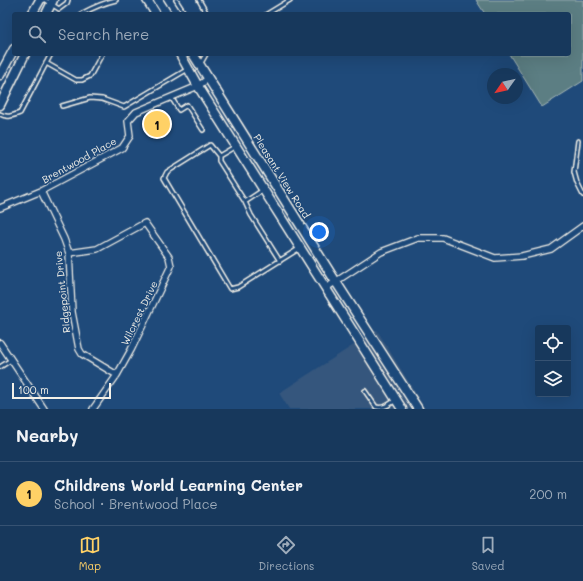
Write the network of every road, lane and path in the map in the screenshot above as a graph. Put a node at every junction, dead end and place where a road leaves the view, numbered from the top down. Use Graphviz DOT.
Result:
graph roads {
  1 [pos="40,0"];
  2 [pos="68,0"];
  3 [pos="116,0"];
  4 [pos="146,0"];
  5 [pos="158,0"];
  6 [pos="176,0"];
  7 [pos="199,0"];
  8 [pos="290,0"];
  9 [pos="49,1"];
  10 [pos="33,12"];
  11 [pos="46,12"];
  12 [pos="84,12"];
  13 [pos="155,12"];
  14 [pos="166,12"];
  15 [pos="184,12"];
  16 [pos="206,12"];
  17 [pos="270,12"];
  18 [pos="12,53"];
  19 [pos="24,56"];
  20 [pos="50,56"];
  21 [pos="101,56"];
  22 [pos="181,56"];
  23 [pos="194,56"];
  24 [pos="205,56"];
  25 [pos="46,64"];
  26 [pos="200,65"];
  27 [pos="188,69"];
  28 [pos="0,75"];
  29 [pos="208,78"];
  30 [pos="198,86"];
  31 [pos="170,97"];
  32 [pos="0,104"];
  33 [pos="62,106"];
  34 [pos="0,114"];
  35 [pos="203,130"];
  36 [pos="578,141"];
  37 [pos="236,146"];
  38 [pos="219,156"];
  39 [pos="274,183"];
  40 [pos="263,190"];
  41 [pos="41,191"];
  42 [pos="583,196"];
  43 [pos="245,202"];
  44 [pos="0,208"];
  45 [pos="583,226"];
  46 [pos="300,248"];
  47 [pos="69,253"];
  48 [pos="280,260"];
  49 [pos="336,282"];
  50 [pos="326,288"];
  51 [pos="0,343"];
  52 [pos="11,360"];
  53 [pos="0,367"];
  54 [pos="117,375"];
  55 [pos="365,391"];
  56 [pos="396,400"];
  57 [pos="44,409"];
  58 [pos="94,409"];
  59 [pos="402,409"];
  60 [pos="418,409"];
  1 -- 10 [label="main road"];
  2 -- 9 [label="lane"];
  3 -- 12 [label="lane"];
  4 -- 13 [label="main road"];
  5 -- 14 [label="main road"];
  6 -- 15 [label="lane"];
  7 -- 16 [label="lane"];
  8 -- 17 [label="lane"];
  9 -- 11 [label="main road"];
  18 -- 28 [label="main road"];
  19 -- 32 [label="main road"];
  20 -- 25 [label="lane"];
  21 -- 25 [label="lane"];
  22 -- 27 [label="main road"];
  23 -- 26 [label="main road, Pleasant View Road"];
  24 -- 26 [label="lane"];
  25 -- 34 [label="lane"];
  26 -- 29 [label="main road, Pleasant View Road"];
  27 -- 30 [label="main road"];
  27 -- 33 [label="lane"];
  29 -- 30 [label="street, Brentwood Place"];
  29 -- 39 [label="main road, Pleasant View Road"];
  30 -- 31 [label="street, Brentwood Place"];
  30 -- 37 [label="main road"];
  31 -- 35 [label="lane"];
  31 -- 41 [label="street, Brentwood Place"];
  36 -- 42 [label="lane"];
  37 -- 38 [label="lane"];
  37 -- 40 [label="main road"];
  38 -- 43 [label="lane"];
  38 -- 48 [label="lane"];
  39 -- 40 [label="main road"];
  39 -- 49 [label="main road, Pleasant View Road"];
  40 -- 43 [label="lane"];
  40 -- 46 [label="main road"];
  41 -- 44 [label="street, Brentwood Place"];
  41 -- 47 [label="street, Ridgepoint Drive"];
  43 -- 48 [label="lane"];
  45 -- 49 [label="street"];
  46 -- 48 [label="lane"];
  46 -- 50 [label="main road"];
  47 -- 54 [label="street, Ridgepoint Drive"];
  47 -- 54 [label="street, Wilcrest Drive"];
  49 -- 50 [label="street"];
  49 -- 60 [label="main road, Pleasant View Road"];
  50 -- 56 [label="main road"];
  51 -- 52 [label="street"];
  52 -- 53 [label="lane"];
  52 -- 57 [label="street"];
  54 -- 58 [label="street, Wilcrest Drive"];
  55 -- 56 [label="lane"];
  56 -- 59 [label="main road"];
}
